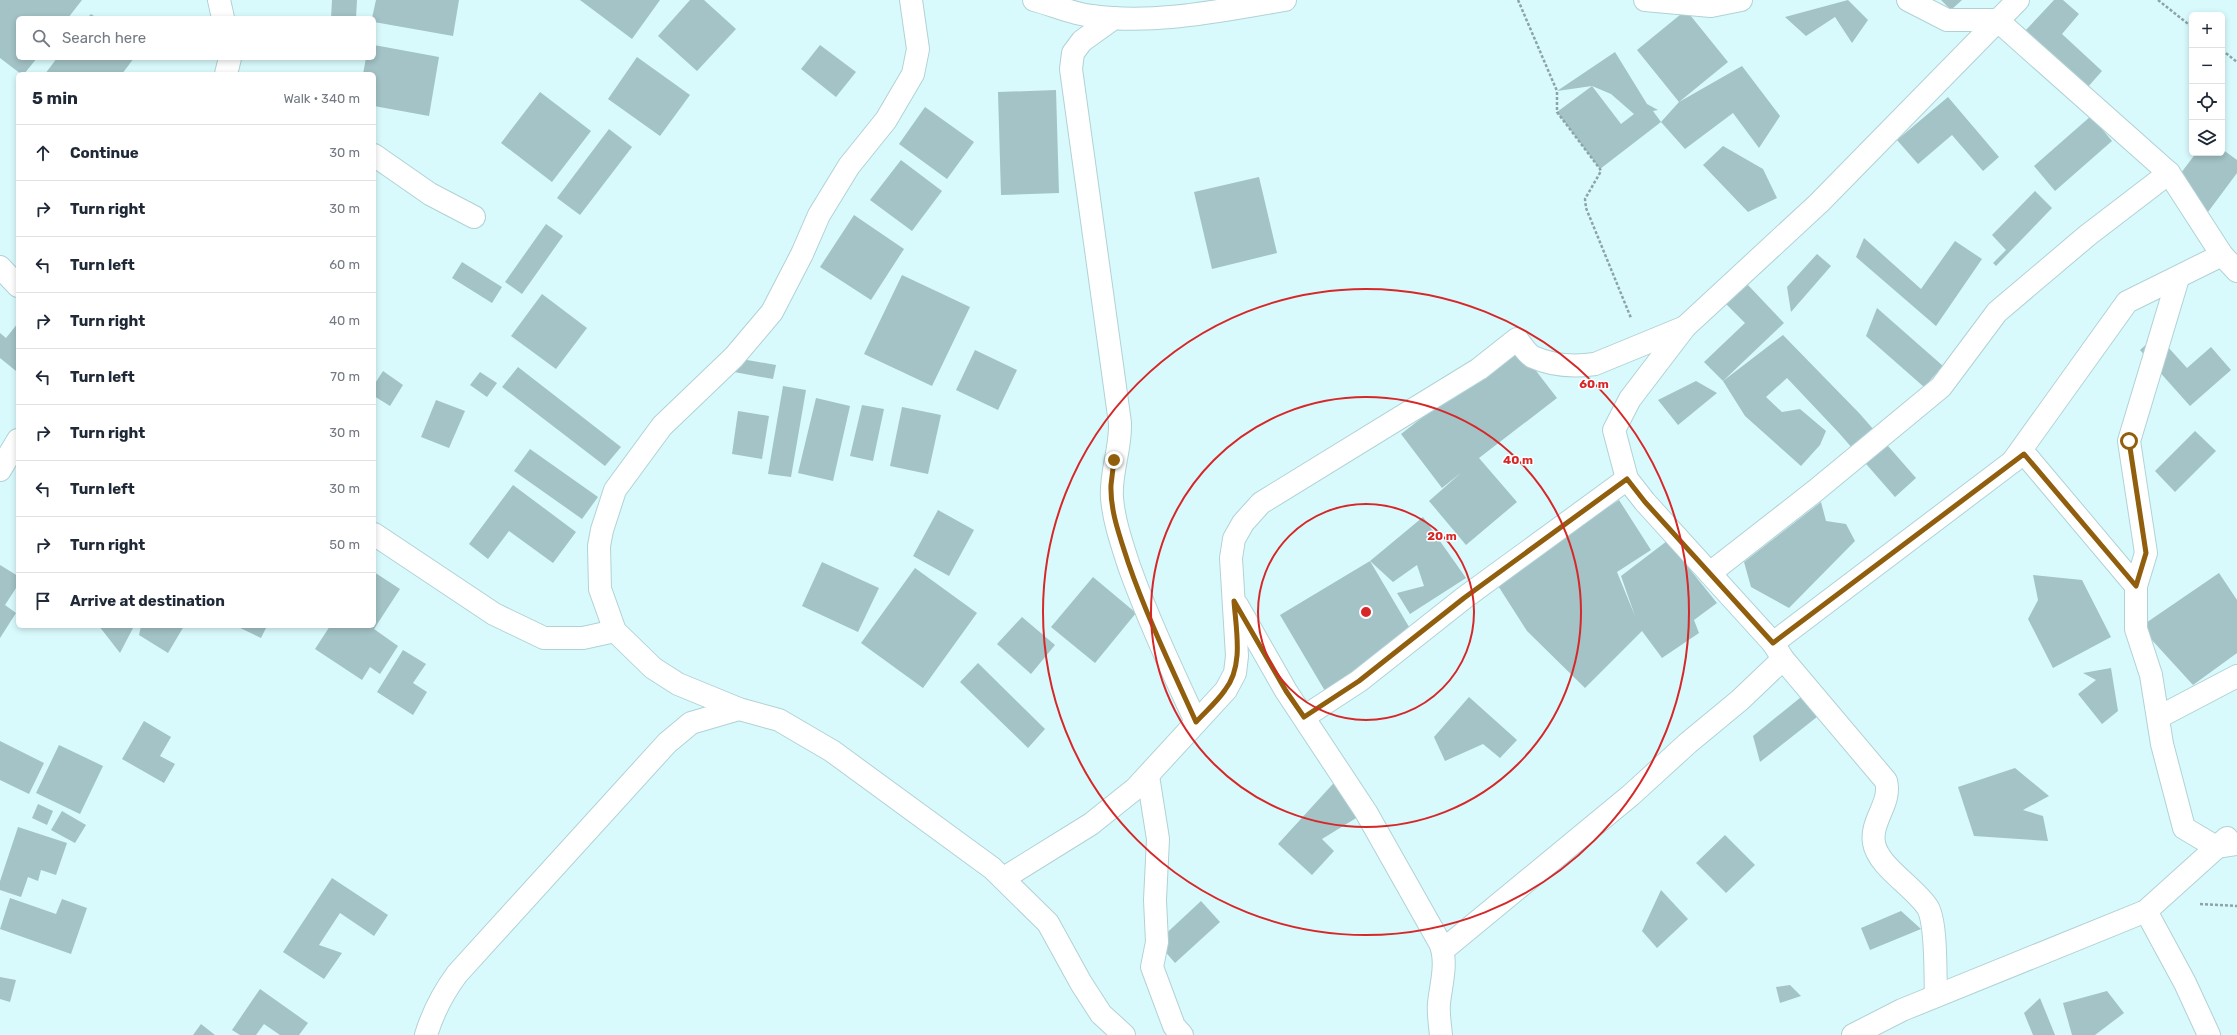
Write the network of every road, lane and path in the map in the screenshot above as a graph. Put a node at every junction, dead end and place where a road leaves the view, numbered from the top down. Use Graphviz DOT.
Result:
graph roads {
  1 [pos="219,0"];
  2 [pos="911,0"];
  3 [pos="1034,0"];
  4 [pos="1285,0"];
  5 [pos="1518,0"];
  6 [pos="1646,0"];
  7 [pos="1741,0"];
  8 [pos="1908,0"];
  9 [pos="2018,0"];
  10 [pos="2158,0"];
  11 [pos="1059,4"];
  12 [pos="223,16"];
  13 [pos="1114,18"];
  14 [pos="1997,20"];
  15 [pos="2189,25"];
  16 [pos="2225,52"];
  17 [pos="2237,62"];
  18 [pos="376,156"];
  19 [pos="2169,173"];
  20 [pos="474,217"];
  21 [pos="2230,263"];
  22 [pos="0,267"];
  23 [pos="2178,278"];
  24 [pos="16,284"];
  25 [pos="1685,327"];
  26 [pos="1642,345"];
  27 [pos="16,443"];
  28 [pos="2012,462"];
  29 [pos="0,470"];
  30 [pos="1627,479"];
  31 [pos="376,535"];
  32 [pos="1710,573"];
  33 [pos="2136,586"];
  34 [pos="1234,601"];
  35 [pos="615,631"];
  36 [pos="1778,651"];
  37 [pos="2237,676"];
  38 [pos="739,709"];
  39 [pos="1304,717"];
  40 [pos="2159,717"];
  41 [pos="1196,722"];
  42 [pos="1148,776"];
  43 [pos="2237,829"];
  44 [pos="2227,846"];
  45 [pos="1004,878"];
  46 [pos="2146,911"];
  47 [pos="1443,950"];
  48 [pos="1936,996"];
  49 [pos="426,1035"];
  50 [pos="1124,1035"];
  51 [pos="1182,1035"];
  52 [pos="1441,1035"];
  53 [pos="1853,1035"];
  54 [pos="2209,1035"];
  1 -- 12 [label="street"];
  2 -- 35 [label="street"];
  3 -- 11 [label="street"];
  4 -- 13 [label="street"];
  5 -- 26 [label="path"];
  6 -- 7 [label="street"];
  8 -- 14 [label="street"];
  9 -- 14 [label="street"];
  10 -- 15 [label="path"];
  11 -- 13 [label="street"];
  13 -- 41 [label="street"];
  14 -- 19 [label="street"];
  14 -- 25 [label="street"];
  16 -- 17 [label="path"];
  18 -- 20 [label="street"];
  19 -- 21 [label="street"];
  19 -- 32 [label="street"];
  21 -- 23 [label="street"];
  22 -- 24 [label="street"];
  23 -- 28 [label="street"];
  23 -- 33 [label="street"];
  25 -- 26 [label="street"];
  25 -- 30 [label="street"];
  26 -- 34 [label="street"];
  27 -- 29 [label="street"];
  28 -- 33 [label="street"];
  28 -- 36 [label="street"];
  30 -- 32 [label="street"];
  30 -- 39 [label="street"];
  31 -- 35 [label="street"];
  32 -- 36 [label="street"];
  33 -- 40 [label="street"];
  34 -- 39 [label="street"];
  34 -- 41 [label="street"];
  35 -- 38 [label="street"];
  36 -- 47 [label="street"];
  36 -- 48 [label="street"];
  37 -- 40 [label="street"];
  38 -- 45 [label="street"];
  38 -- 49 [label="street"];
  39 -- 47 [label="street"];
  40 -- 44 [label="street"];
  41 -- 42 [label="street"];
  42 -- 45 [label="street"];
  42 -- 51 [label="street"];
  43 -- 44 [label="street"];
  44 -- 46 [label="street"];
  45 -- 50 [label="street"];
  46 -- 48 [label="street"];
  46 -- 54 [label="street"];
  47 -- 52 [label="street"];
  48 -- 53 [label="street"];
}
